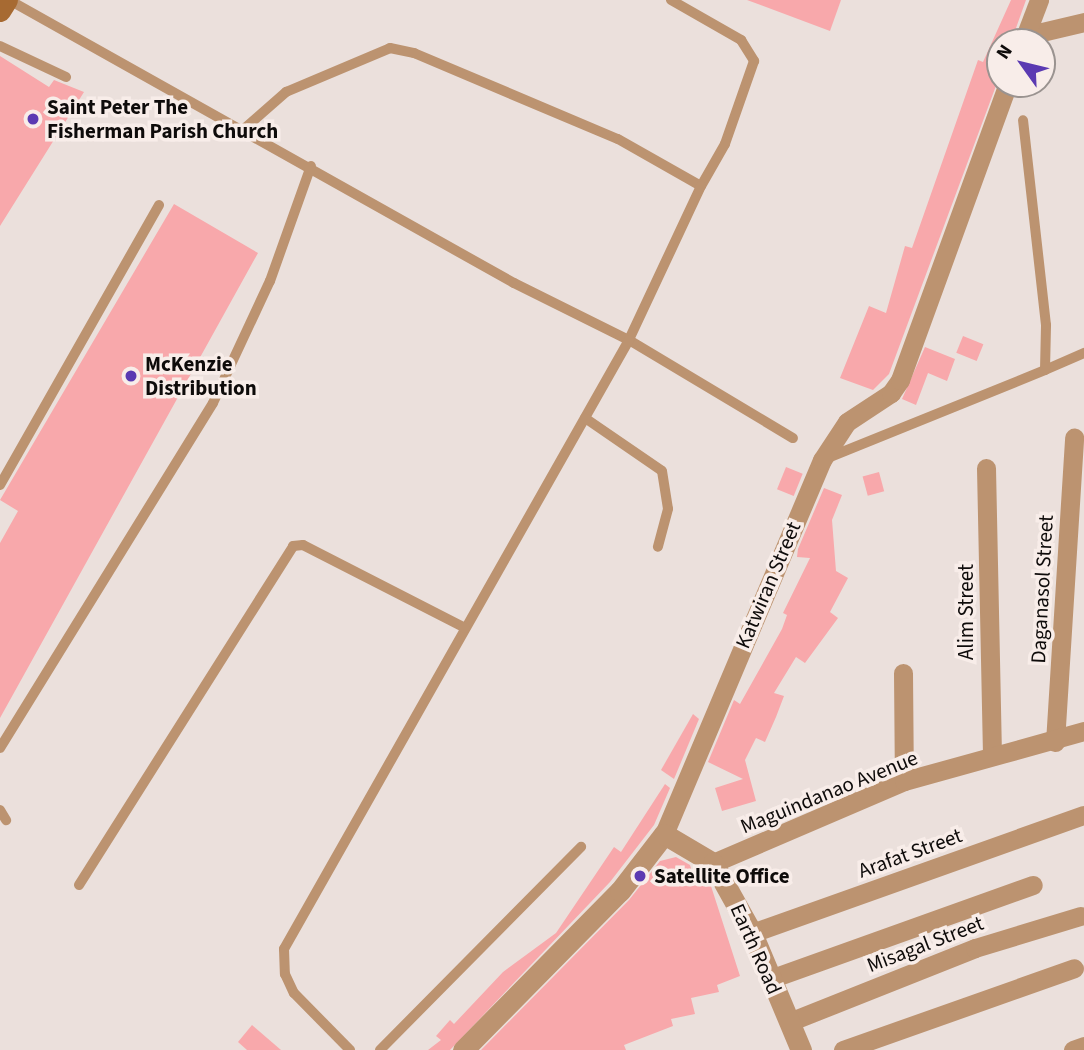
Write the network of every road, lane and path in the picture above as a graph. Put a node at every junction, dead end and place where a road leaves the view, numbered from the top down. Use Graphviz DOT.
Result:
graph roads {
  1 [pos="8,0"];
  2 [pos="671,0"];
  3 [pos="1039,0"];
  4 [pos="0,11"];
  5 [pos="1084,22"];
  6 [pos="1028,28"];
  7 [pos="1056,30"];
  8 [pos="1,48"];
  9 [pos="66,77"];
  10 [pos="1003,98"];
  11 [pos="1023,120"];
  12 [pos="245,128"];
  13 [pos="311,166"];
  14 [pos="701,186"];
  15 [pos="159,205"];
  16 [pos="629,340"];
  17 [pos="1084,354"];
  18 [pos="1045,370"];
  19 [pos="584,418"];
  20 [pos="793,438"];
  21 [pos="1074,438"];
  22 [pos="822,460"];
  23 [pos="986,468"];
  24 [pos="0,485"];
  25 [pos="658,547"];
  26 [pos="465,628"];
  27 [pos="903,673"];
  28 [pos="1084,731"];
  29 [pos="1055,742"];
  30 [pos="0,748"];
  31 [pos="992,756"];
  32 [pos="904,781"];
  33 [pos="0,810"];
  34 [pos="1084,815"];
  35 [pos="6,820"];
  36 [pos="664,834"];
  37 [pos="581,847"];
  38 [pos="713,863"];
  39 [pos="79,885"];
  40 [pos="1033,885"];
  41 [pos="1080,916"];
  42 [pos="752,933"];
  43 [pos="1074,968"];
  44 [pos="770,979"];
  45 [pos="789,1022"];
  46 [pos="1084,1046"];
  47 [pos="350,1050"];
  48 [pos="380,1050"];
  49 [pos="464,1050"];
  50 [pos="801,1050"];
  51 [pos="843,1050"];
  52 [pos="1073,1050"];
  1 -- 4 [label="main road"];
  1 -- 12 [label="lane"];
  2 -- 14 [label="lane"];
  3 -- 6 [label="street"];
  5 -- 7 [label="street"];
  8 -- 9 [label="lane"];
  10 -- 22 [label="street, Katwiran Street"];
  11 -- 18 [label="lane"];
  12 -- 13 [label="lane"];
  12 -- 14 [label="lane"];
  13 -- 16 [label="lane"];
  13 -- 30 [label="lane"];
  14 -- 16 [label="lane"];
  15 -- 24 [label="lane"];
  16 -- 19 [label="lane"];
  16 -- 20 [label="lane"];
  17 -- 18 [label="lane"];
  18 -- 22 [label="lane"];
  19 -- 25 [label="lane"];
  19 -- 26 [label="lane"];
  21 -- 29 [label="street, Daganasol Street"];
  22 -- 36 [label="street, Katwiran Street"];
  23 -- 31 [label="street, Alim Street"];
  26 -- 39 [label="lane"];
  26 -- 47 [label="lane"];
  27 -- 32 [label="street"];
  28 -- 29 [label="street, Maguindanao Avenue"];
  29 -- 31 [label="street, Maguindanao Avenue"];
  31 -- 32 [label="street, Maguindanao Avenue"];
  32 -- 38 [label="street, Maguindanao Avenue"];
  33 -- 35 [label="lane"];
  34 -- 42 [label="street, Arafat Street"];
  36 -- 38 [label="street"];
  36 -- 49 [label="street, Katwiran Street"];
  37 -- 48 [label="lane"];
  38 -- 42 [label="street, Earth Road"];
  40 -- 44 [label="street"];
  41 -- 45 [label="street, Misagal Street"];
  42 -- 44 [label="street, Earth Road"];
  43 -- 51 [label="street"];
  44 -- 45 [label="street, Earth Road"];
  45 -- 50 [label="street, Earth Road"];
  46 -- 52 [label="street"];
}
